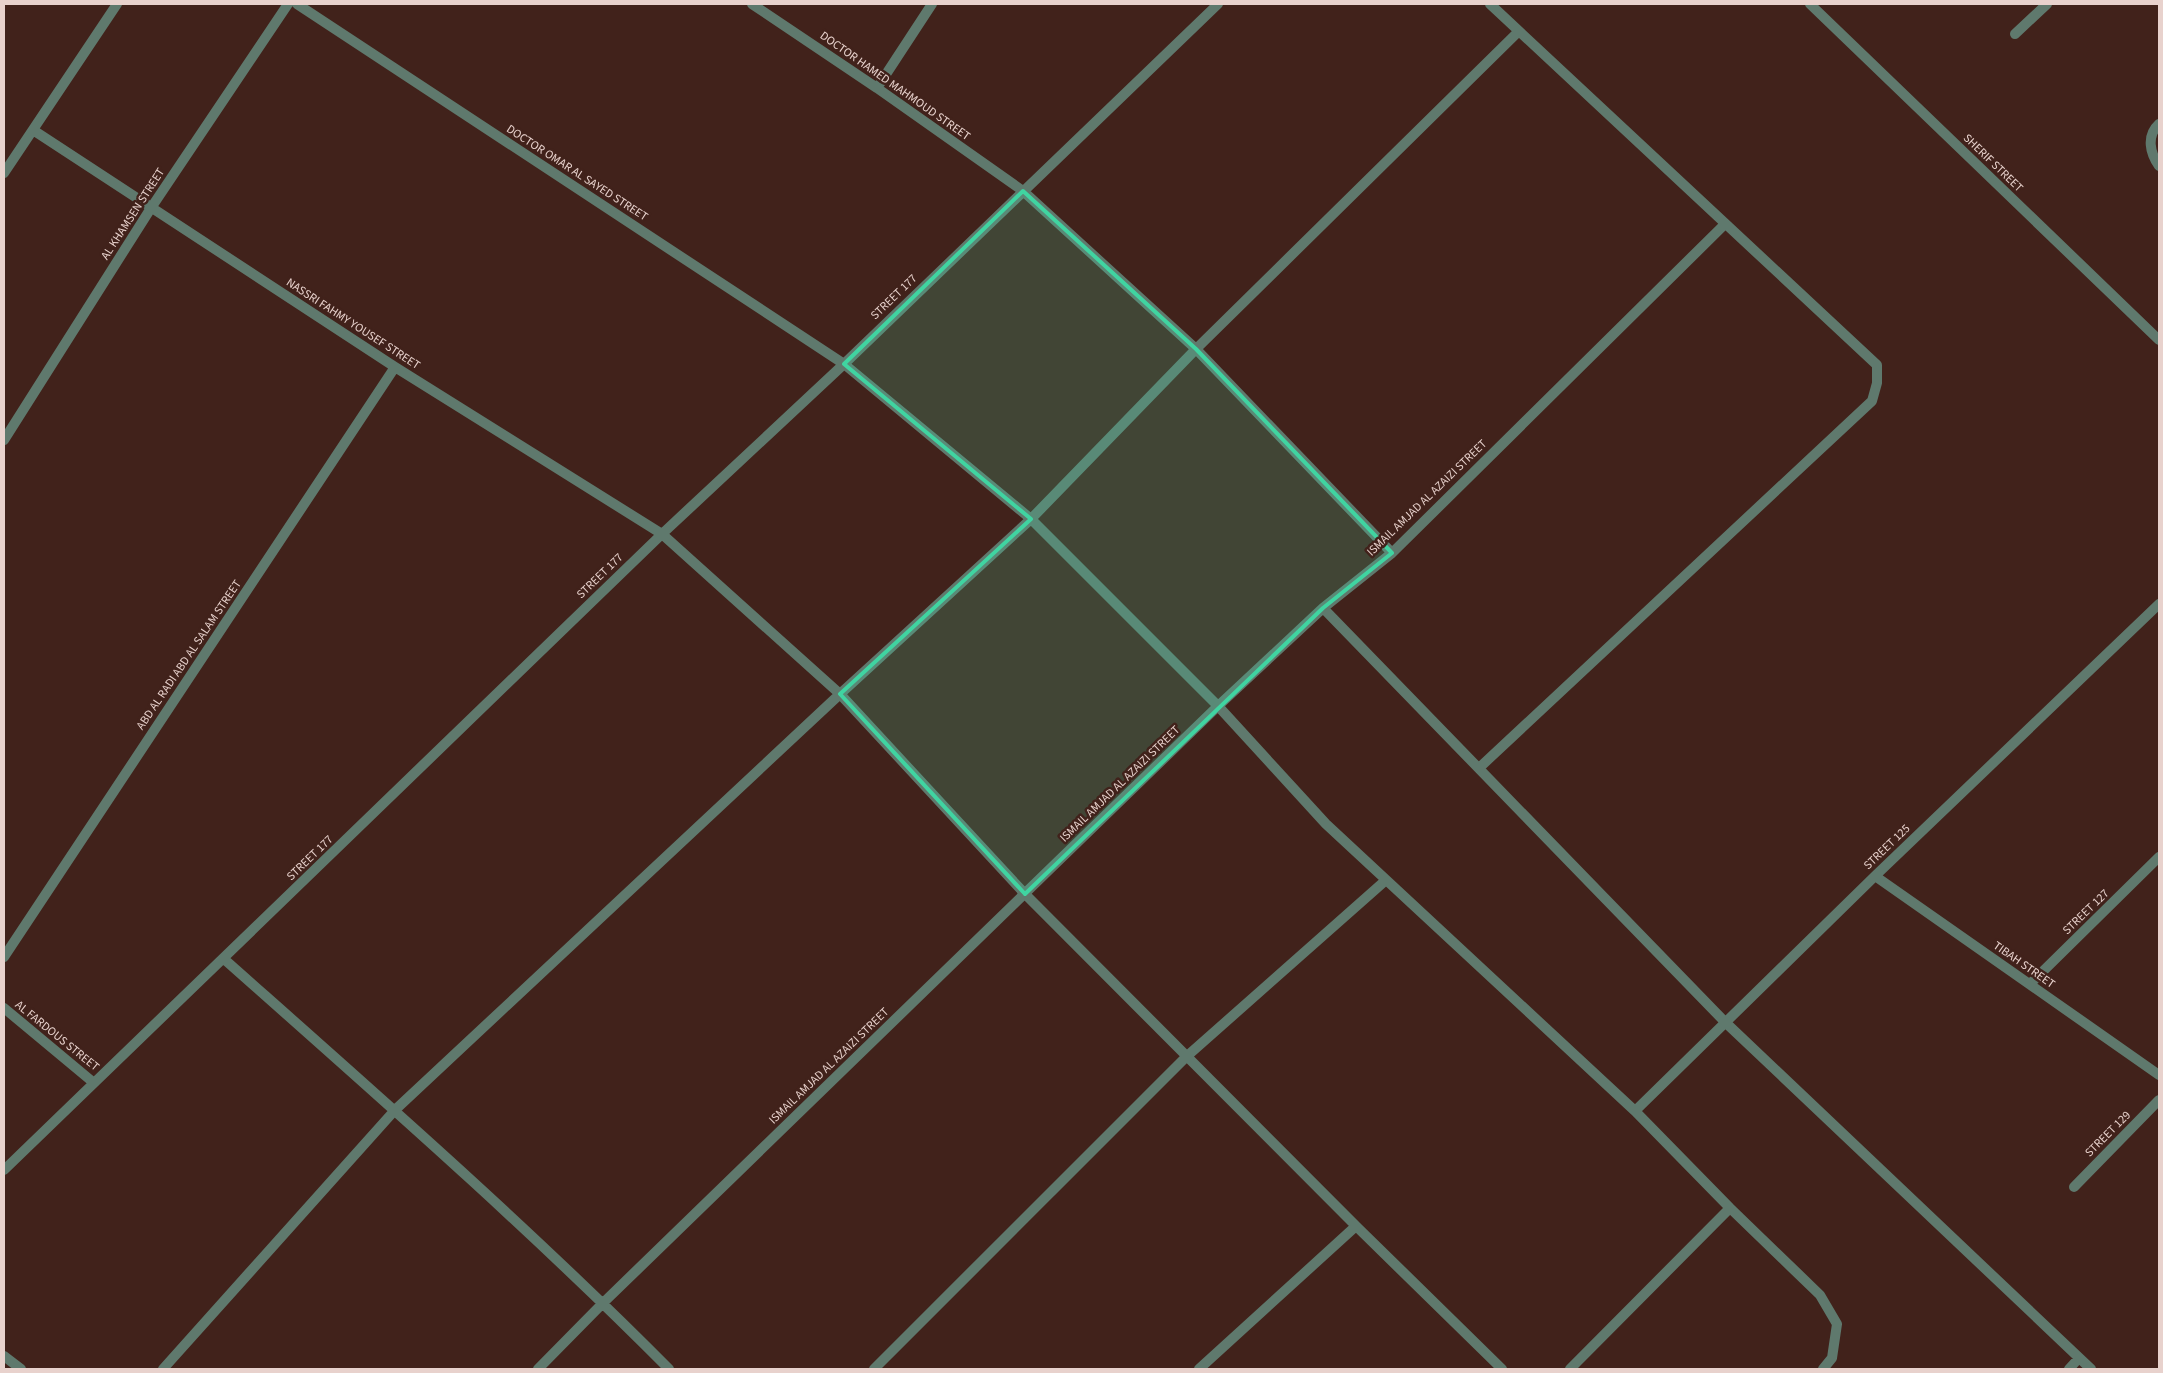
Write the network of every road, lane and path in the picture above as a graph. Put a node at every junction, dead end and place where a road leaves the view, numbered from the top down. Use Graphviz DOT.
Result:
graph roads {
  1 [pos="117,4"];
  2 [pos="288,4"];
  3 [pos="297,4"];
  4 [pos="752,4"];
  5 [pos="932,4"];
  6 [pos="1218,4"];
  7 [pos="1490,4"];
  8 [pos="1812,4"];
  9 [pos="2046,4"];
  10 [pos="1518,32"];
  11 [pos="2015,34"];
  12 [pos="876,88"];
  13 [pos="2158,125"];
  14 [pos="33,130"];
  15 [pos="2159,166"];
  16 [pos="4,173"];
  17 [pos="1023,191"];
  18 [pos="151,208"];
  19 [pos="1725,224"];
  20 [pos="2159,340"];
  21 [pos="1196,350"];
  22 [pos="844,364"];
  23 [pos="395,366"];
  24 [pos="4,440"];
  25 [pos="1031,519"];
  26 [pos="662,534"];
  27 [pos="1392,553"];
  28 [pos="2159,604"];
  29 [pos="1323,608"];
  30 [pos="840,694"];
  31 [pos="1218,706"];
  32 [pos="1479,768"];
  33 [pos="2159,857"];
  34 [pos="1875,876"];
  35 [pos="1386,880"];
  36 [pos="1025,894"];
  37 [pos="4,957"];
  38 [pos="224,959"];
  39 [pos="2030,984"];
  40 [pos="4,1008"];
  41 [pos="1725,1022"];
  42 [pos="1186,1057"];
  43 [pos="2159,1075"];
  44 [pos="94,1083"];
  45 [pos="2159,1100"];
  46 [pos="395,1110"];
  47 [pos="1635,1111"];
  48 [pos="4,1170"];
  49 [pos="2074,1187"];
  50 [pos="1730,1208"];
  51 [pos="1356,1226"];
  52 [pos="603,1303"];
  53 [pos="4,1356"];
  54 [pos="2079,1358"];
  55 [pos="21,1369"];
  56 [pos="163,1369"];
  57 [pos="538,1369"];
  58 [pos="669,1369"];
  59 [pos="874,1369"];
  60 [pos="1199,1369"];
  61 [pos="1502,1369"];
  62 [pos="1570,1369"];
  63 [pos="1823,1369"];
  64 [pos="2069,1369"];
  65 [pos="2091,1369"];
  1 -- 14 [label="street"];
  2 -- 18 [label="street, AL KHAMSEN STREET"];
  3 -- 22 [label="street, DOCTOR OMAR AL SAYED STREET"];
  4 -- 12 [label="street, DOCTOR HAMED MAHMOUD STREET"];
  5 -- 12 [label="street"];
  6 -- 17 [label="street, STREET 177"];
  7 -- 10 [label="street"];
  8 -- 20 [label="street, SHERIF STREET"];
  9 -- 11 [label="street"];
  10 -- 19 [label="street"];
  10 -- 21 [label="street"];
  12 -- 17 [label="street, DOCTOR HAMED MAHMOUD STREET"];
  13 -- 15 [label="street"];
  14 -- 16 [label="street"];
  14 -- 18 [label="street, NASSRI FAHMY YOUSEF STREET"];
  17 -- 21 [label="street, DOCTOR HAMED MAHMOUD STREET"];
  17 -- 22 [label="street, STREET 177"];
  18 -- 23 [label="street, NASSRI FAHMY YOUSEF STREET"];
  18 -- 24 [label="street, AL KHAMSEN STREET"];
  19 -- 27 [label="street, ISMAIL AMJAD AL AZAIZI STREET"];
  19 -- 32 [label="street"];
  21 -- 25 [label="street"];
  21 -- 27 [label="street, DOCTOR HAMED MAHMOUD STREET"];
  22 -- 25 [label="street, DOCTOR OMAR AL SAYED STREET"];
  22 -- 26 [label="street, STREET 177"];
  23 -- 26 [label="street, NASSRI FAHMY YOUSEF STREET"];
  23 -- 37 [label="street, ABD AL RADI ABD AL SALAM STREET"];
  25 -- 30 [label="street"];
  25 -- 31 [label="street, DOCTOR OMAR AL SAYED STREET"];
  26 -- 30 [label="street, NASSRI FAHMY YOUSEF STREET"];
  26 -- 38 [label="street, STREET 177"];
  27 -- 29 [label="street, ISMAIL AMJAD AL AZAIZI STREET"];
  28 -- 34 [label="street, STREET 125"];
  29 -- 31 [label="street, ISMAIL AMJAD AL AZAIZI STREET"];
  29 -- 32 [label="street"];
  30 -- 36 [label="street, NASSRI FAHMY YOUSEF STREET"];
  30 -- 46 [label="street"];
  31 -- 35 [label="street, DOCTOR OMAR AL SAYED STREET"];
  31 -- 36 [label="street, ISMAIL AMJAD AL AZAIZI STREET"];
  32 -- 41 [label="street"];
  33 -- 39 [label="street, STREET 127"];
  34 -- 39 [label="street, TIBAH STREET"];
  34 -- 41 [label="street, STREET 125"];
  35 -- 42 [label="street"];
  35 -- 47 [label="street, DOCTOR OMAR AL SAYED STREET"];
  36 -- 42 [label="street, NASSRI FAHMY YOUSEF STREET"];
  36 -- 52 [label="street, ISMAIL AMJAD AL AZAIZI STREET"];
  38 -- 44 [label="street, STREET 177"];
  38 -- 46 [label="street"];
  39 -- 43 [label="street, TIBAH STREET"];
  40 -- 44 [label="street, AL FARDOUS STREET"];
  41 -- 47 [label="street, STREET 125"];
  41 -- 54 [label="street"];
  42 -- 51 [label="street, NASSRI FAHMY YOUSEF STREET"];
  42 -- 59 [label="street"];
  44 -- 48 [label="street, STREET 177"];
  45 -- 49 [label="street, STREET 129"];
  46 -- 52 [label="street"];
  46 -- 56 [label="street"];
  47 -- 50 [label="street, DOCTOR OMAR AL SAYED STREET"];
  50 -- 62 [label="street"];
  50 -- 63 [label="street, DOCTOR OMAR AL SAYED STREET"];
  51 -- 60 [label="street"];
  51 -- 61 [label="street, NASSRI FAHMY YOUSEF STREET"];
  52 -- 57 [label="street, ISMAIL AMJAD AL AZAIZI STREET"];
  52 -- 58 [label="street"];
  53 -- 55 [label="street"];
  54 -- 64 [label="street"];
  54 -- 65 [label="street"];
}
